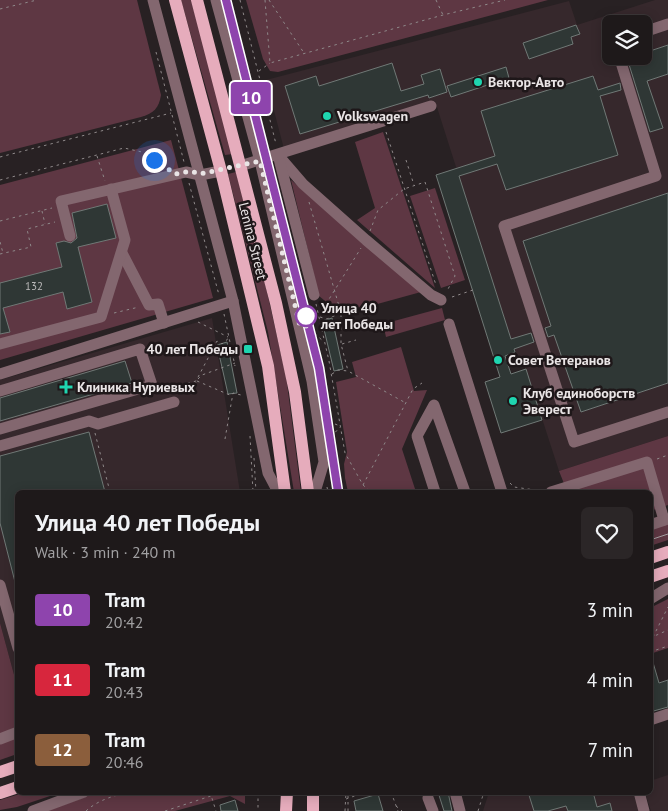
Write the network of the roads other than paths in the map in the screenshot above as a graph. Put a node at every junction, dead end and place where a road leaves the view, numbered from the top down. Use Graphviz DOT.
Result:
graph roads {
  1 [pos="153,0"];
  2 [pos="175,0"];
  3 [pos="197,0"];
  4 [pos="216,0"];
  5 [pos="668,24"];
  6 [pos="652,29"];
  7 [pos="622,65"];
  8 [pos="431,106"];
  9 [pos="278,155"];
  10 [pos="260,161"];
  11 [pos="240,166"];
  12 [pos="221,171"];
  13 [pos="188,173"];
  14 [pos="109,189"];
  15 [pos="70,236"];
  16 [pos="122,253"];
  17 [pos="314,295"];
  18 [pos="441,300"];
  19 [pos="226,303"];
  20 [pos="164,323"];
  21 [pos="449,324"];
  22 [pos="99,343"];
  23 [pos="0,344"];
  24 [pos="53,358"];
  25 [pos="104,360"];
  26 [pos="0,374"];
  27 [pos="58,374"];
  28 [pos="0,391"];
  29 [pos="174,402"];
  30 [pos="668,412"];
  31 [pos="0,429"];
  32 [pos="0,446"];
  33 [pos="277,490"];
  34 [pos="285,490"];
  35 [pos="308,490"];
  36 [pos="316,490"];
  37 [pos="434,490"];
  38 [pos="464,490"];
  39 [pos="501,490"];
  40 [pos="557,490"];
  41 [pos="666,520"];
  42 [pos="653,524"];
  43 [pos="668,552"];
  44 [pos="653,557"];
  45 [pos="668,571"];
  46 [pos="653,576"];
  47 [pos="0,585"];
  48 [pos="668,588"];
  49 [pos="653,597"];
  50 [pos="15,638"];
  51 [pos="668,714"];
  52 [pos="653,719"];
  53 [pos="15,733"];
  54 [pos="0,739"];
  55 [pos="15,767"];
  56 [pos="0,772"];
  57 [pos="15,788"];
  58 [pos="0,793"];
  59 [pos="76,795"];
  60 [pos="313,795"];
  61 [pos="456,795"];
  62 [pos="639,795"];
  63 [pos="428,798"];
  64 [pos="32,811"];
  65 [pos="313,811"];
  66 [pos="433,811"];
  67 [pos="460,811"];
  68 [pos="644,811"];
  1 -- 13 [label="street"];
  2 -- 12 [label="main road, Lenina Street"];
  3 -- 11 [label="main road, Lenina Street"];
  4 -- 10 [label="street"];
  5 -- 6 [label="street"];
  7 -- 30 [label="street"];
  8 -- 9 [label="street"];
  9 -- 10 [label="street"];
  9 -- 17 [label="street"];
  9 -- 18 [label="street"];
  10 -- 11 [label="street"];
  10 -- 36 [label="street"];
  11 -- 12 [label="main road"];
  11 -- 35 [label="main road, Lenina Street"];
  12 -- 13 [label="street"];
  12 -- 34 [label="main road, Lenina Street"];
  13 -- 14 [label="street"];
  13 -- 19 [label="street"];
  14 -- 15 [label="street"];
  14 -- 16 [label="street"];
  16 -- 20 [label="street"];
  16 -- 23 [label="street"];
  19 -- 20 [label="street"];
  19 -- 33 [label="street"];
  20 -- 22 [label="street"];
  21 -- 39 [label="street"];
  22 -- 24 [label="street"];
  22 -- 25 [label="street"];
  24 -- 26 [label="street"];
  24 -- 27 [label="street"];
  25 -- 27 [label="street"];
  25 -- 31 [label="street"];
  27 -- 28 [label="street"];
  29 -- 32 [label="street"];
  37 -- 38 [label="street"];
  40 -- 41 [label="street"];
  41 -- 42 [label="street"];
  43 -- 44 [label="main road"];
  45 -- 46 [label="main road"];
  47 -- 50 [label="street"];
  48 -- 49 [label="street"];
  51 -- 52 [label="street"];
  53 -- 54 [label="street"];
  55 -- 56 [label="main road"];
  57 -- 58 [label="main road"];
  59 -- 64 [label="street"];
  60 -- 65 [label="main road"];
  61 -- 67 [label="street"];
  62 -- 68 [label="street"];
  63 -- 66 [label="street"];
}
